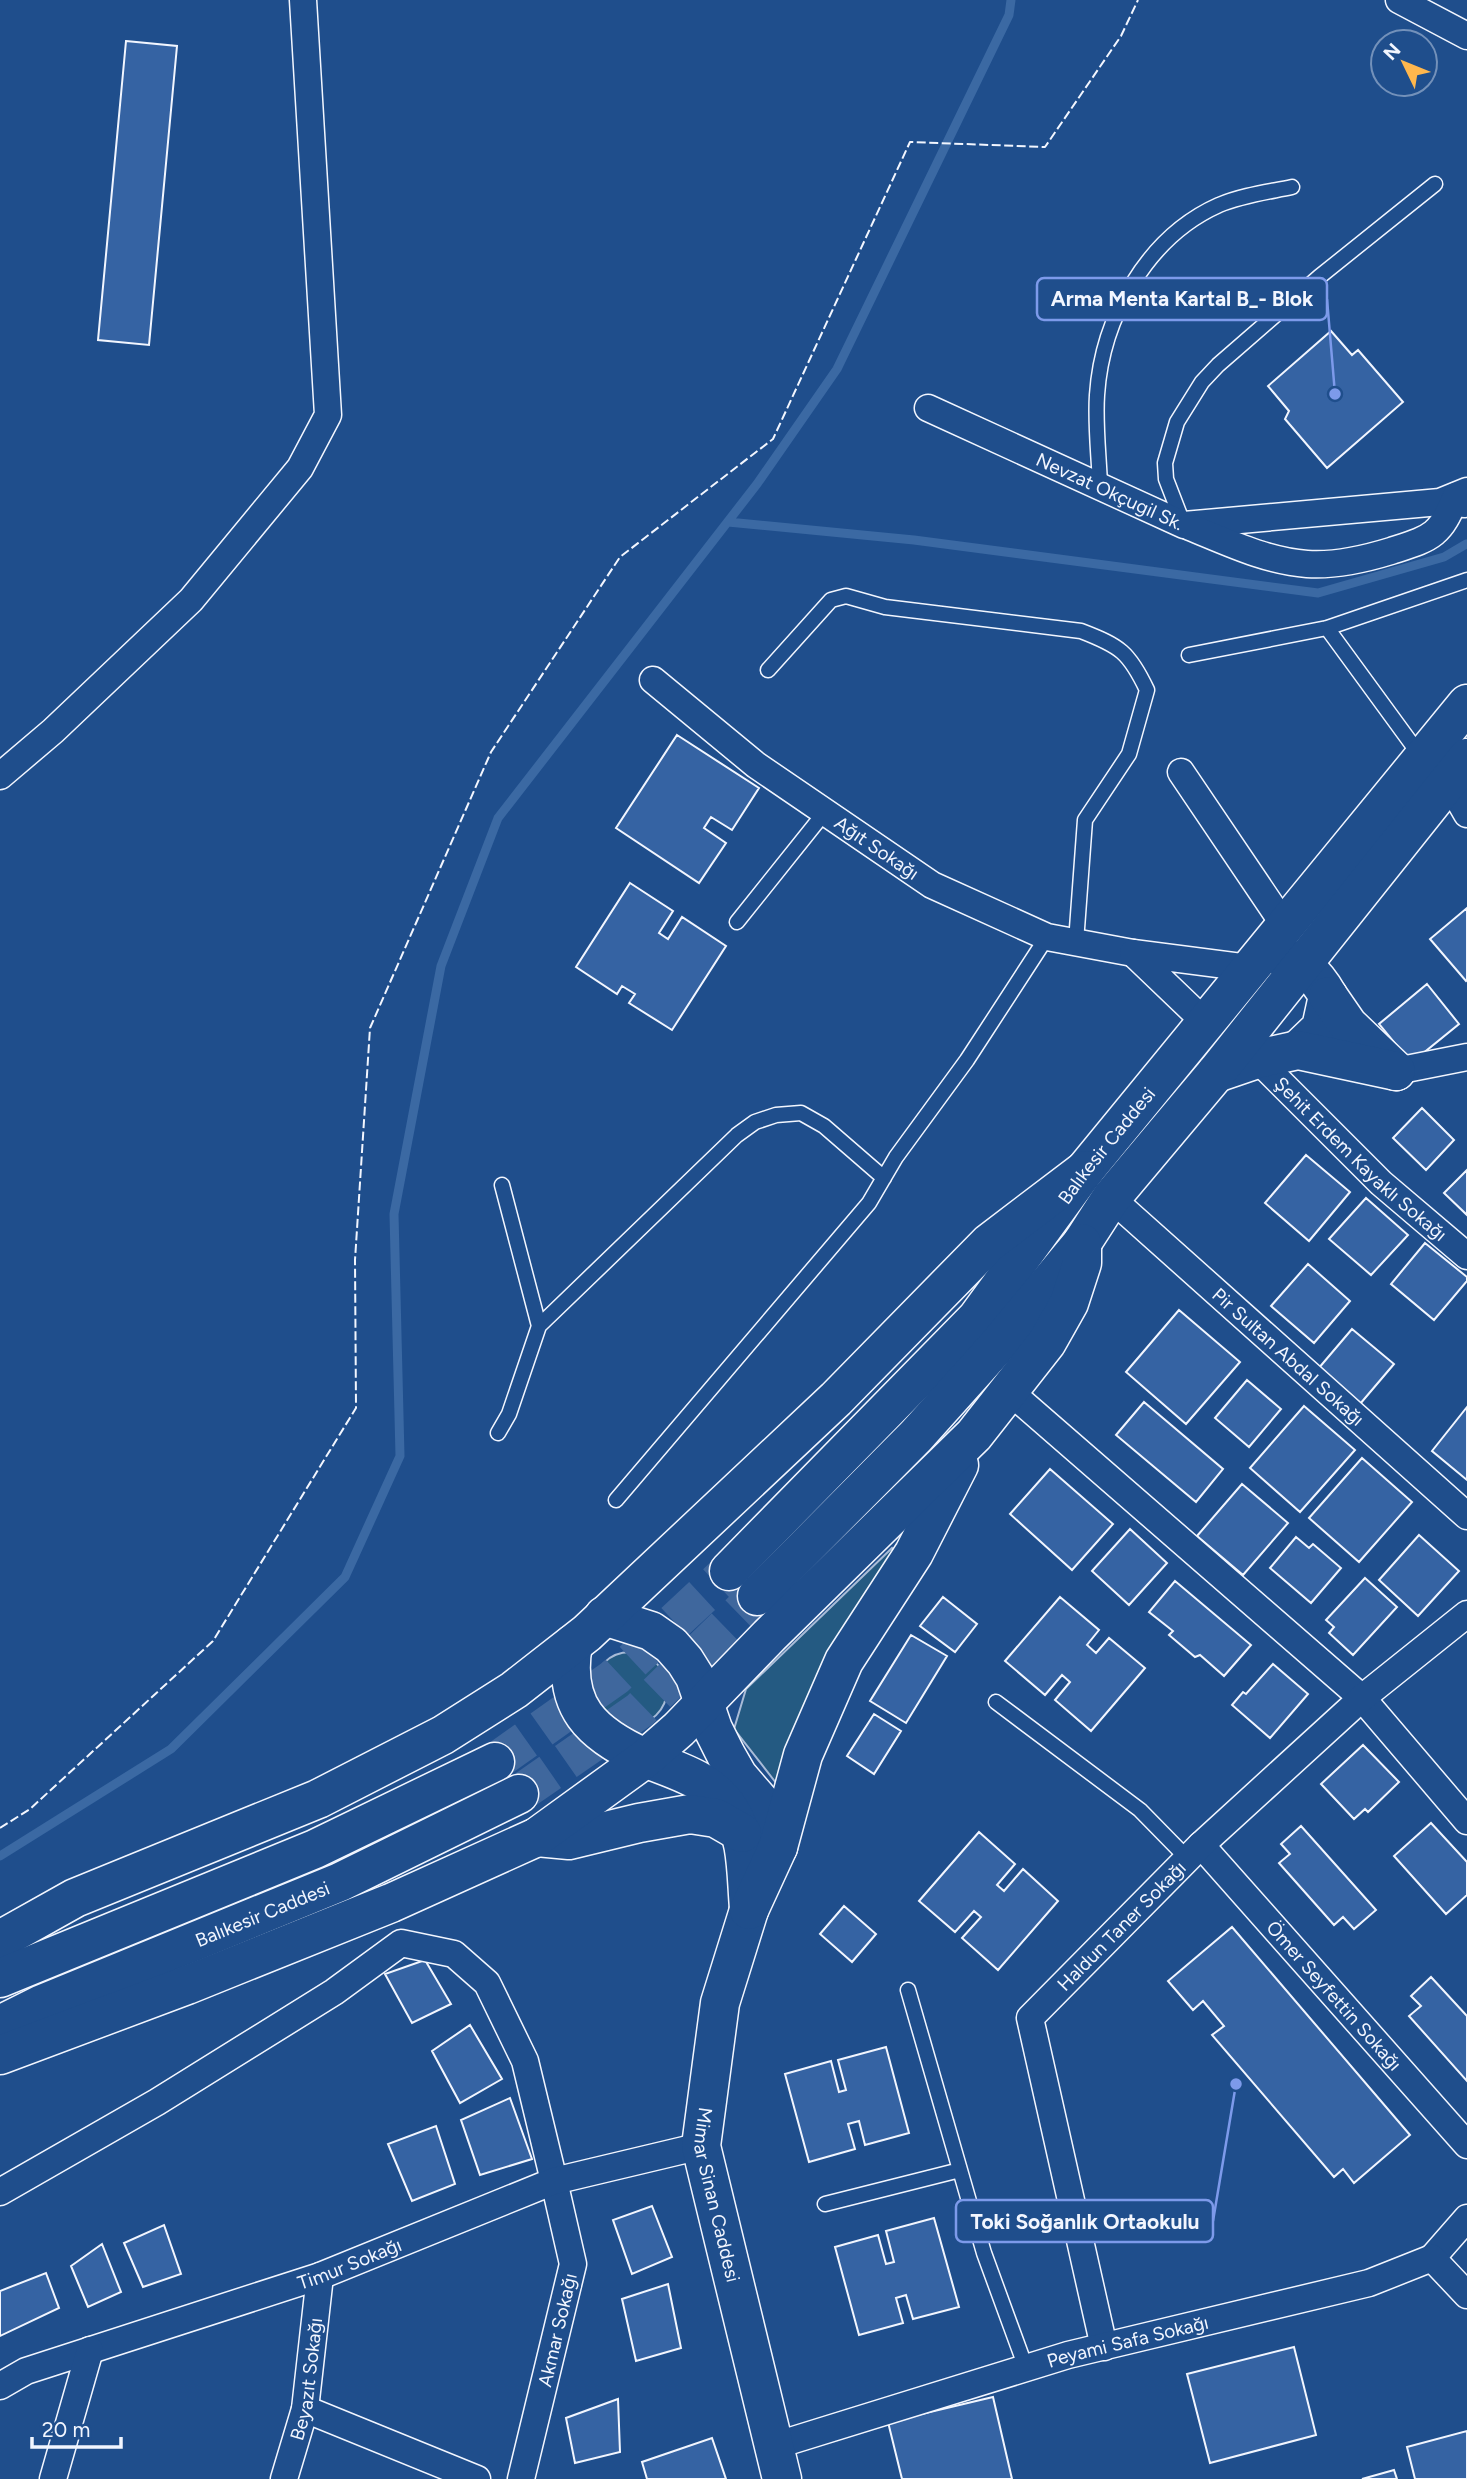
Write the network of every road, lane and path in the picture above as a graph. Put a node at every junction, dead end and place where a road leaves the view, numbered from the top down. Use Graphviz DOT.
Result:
graph roads {
  1 [pos="303,0"];
  2 [pos="1399,0"];
  3 [pos="1467,36"];
  4 [pos="1435,184"];
  5 [pos="1292,187"];
  6 [pos="928,408"];
  7 [pos="1100,486"];
  8 [pos="1463,498"];
  9 [pos="1184,525"];
  10 [pos="1467,580"];
  11 [pos="1327,628"];
  12 [pos="1189,655"];
  13 [pos="768,670"];
  14 [pos="653,680"];
  15 [pos="1467,704"];
  16 [pos="1446,766"];
  17 [pos="1181,772"];
  18 [pos="0,776"];
  19 [pos="825,812"];
  20 [pos="1467,814"];
  21 [pos="737,922"];
  22 [pos="1285,926"];
  23 [pos="1046,937"];
  24 [pos="1076,942"];
  25 [pos="1132,953"];
  26 [pos="1303,964"];
  27 [pos="1250,968"];
  28 [pos="1328,996"];
  29 [pos="1205,1022"];
  30 [pos="1298,1050"];
  31 [pos="1467,1057"];
  32 [pos="1257,1059"];
  33 [pos="1396,1071"];
  34 [pos="1216,1073"];
  35 [pos="1085,1170"];
  36 [pos="884,1178"];
  37 [pos="502,1185"];
  38 [pos="1111,1198"];
  39 [pos="1082,1243"];
  40 [pos="1467,1256"];
  41 [pos="539,1326"];
  42 [pos="1009,1391"];
  43 [pos="498,1433"];
  44 [pos="974,1435"];
  45 [pos="616,1500"];
  46 [pos="1467,1516"];
  47 [pos="729,1571"];
  48 [pos="757,1596"];
  49 [pos="1467,1614"];
  50 [pos="604,1616"];
  51 [pos="573,1644"];
  52 [pos="1362,1698"];
  53 [pos="996,1702"];
  54 [pos="705,1704"];
  55 [pos="646,1758"];
  56 [pos="495,1762"];
  57 [pos="519,1794"];
  58 [pos="1467,1821"];
  59 [pos="742,1833"];
  60 [pos="537,1837"];
  61 [pos="778,1847"];
  62 [pos="1195,1852"];
  63 [pos="749,1910"];
  64 [pos="0,1940"];
  65 [pos="0,1978"];
  66 [pos="908,1990"];
  67 [pos="0,2025"];
  68 [pos="0,2055"];
  69 [pos="1467,2145"];
  70 [pos="701,2146"];
  71 [pos="960,2170"];
  72 [pos="554,2180"];
  73 [pos="0,2192"];
  74 [pos="825,2204"];
  75 [pos="1467,2218"];
  76 [pos="1432,2258"];
  77 [pos="320,2276"];
  78 [pos="1467,2295"];
  79 [pos="1104,2347"];
  80 [pos="90,2350"];
  81 [pos="1026,2368"];
  82 [pos="0,2386"];
  83 [pos="306,2409"];
  84 [pos="778,2462"];
  85 [pos="53,2479"];
  86 [pos="284,2479"];
  87 [pos="477,2479"];
  88 [pos="521,2479"];
  1 -- 18 [label="street"];
  2 -- 3 [label="street"];
  4 -- 9 [label="lane"];
  5 -- 7 [label="lane"];
  6 -- 7 [label="street, Nevzat Okçugil Sk."];
  7 -- 9 [label="street, Nevzat Okçugil Sk."];
  8 -- 9 [label="street, Nevzat Okçugil Sk."];
  8 -- 9 [label="street"];
  10 -- 11 [label="lane"];
  11 -- 12 [label="lane"];
  11 -- 16 [label="lane"];
  13 -- 24 [label="lane"];
  14 -- 19 [label="street, Ağıt Sokağı"];
  15 -- 16 [label="main road, Balıkesir Caddesi"];
  16 -- 20 [label="street"];
  16 -- 22 [label="main road, Balıkesir Caddesi"];
  16 -- 26 [label="main road, Balıkesir Caddesi"];
  17 -- 22 [label="street"];
  19 -- 21 [label="lane"];
  19 -- 23 [label="street, Ağıt Sokağı"];
  22 -- 27 [label="main road, Balıkesir Caddesi"];
  23 -- 24 [label="street, Ağıt Sokağı"];
  23 -- 36 [label="lane"];
  24 -- 25 [label="street, Ağıt Sokağı"];
  25 -- 27 [label="street, Ağıt Sokağı"];
  25 -- 29 [label="street"];
  26 -- 27 [label="main road"];
  26 -- 28 [label="main road"];
  26 -- 34 [label="main road, Balıkesir Caddesi"];
  27 -- 29 [label="main road, Balıkesir Caddesi"];
  28 -- 30 [label="main road"];
  28 -- 33 [label="main road"];
  29 -- 35 [label="main road, Balıkesir Caddesi"];
  30 -- 32 [label="main road"];
  30 -- 33 [label="main road"];
  31 -- 33 [label="street"];
  32 -- 34 [label="main road"];
  32 -- 40 [label="street, Şehit Erdem Kayaklı Sokağı"];
  34 -- 38 [label="main road, Balıkesir Caddesi"];
  35 -- 47 [label="main road, Balıkesir Caddesi"];
  35 -- 50 [label="main road"];
  36 -- 41 [label="lane"];
  36 -- 45 [label="lane"];
  37 -- 41 [label="lane"];
  38 -- 39 [label="main road, Balıkesir Caddesi"];
  38 -- 46 [label="street, Pir Sultan Abdal Sokağı"];
  39 -- 42 [label="main road"];
  39 -- 48 [label="main road, Balıkesir Caddesi"];
  41 -- 43 [label="lane"];
  42 -- 44 [label="main road"];
  42 -- 52 [label="street"];
  44 -- 54 [label="main road"];
  44 -- 61 [label="main road, Mimar Sinan Caddesi"];
  49 -- 52 [label="street, Haldun Taner Sokağı"];
  50 -- 51 [label="main road"];
  50 -- 54 [label="main road"];
  51 -- 55 [label="main road"];
  51 -- 64 [label="main road"];
  52 -- 58 [label="street"];
  52 -- 62 [label="street, Haldun Taner Sokağı"];
  53 -- 62 [label="lane"];
  54 -- 55 [label="main road"];
  54 -- 61 [label="main road"];
  55 -- 59 [label="main road"];
  55 -- 60 [label="main road"];
  56 -- 65 [label="main road, Balıkesir Caddesi"];
  57 -- 67 [label="main road, Balıkesir Caddesi"];
  59 -- 60 [label="main road"];
  59 -- 63 [label="main road"];
  60 -- 68 [label="main road"];
  61 -- 63 [label="main road, Mimar Sinan Caddesi"];
  62 -- 69 [label="street, Ömer Seyfettin Sokağı"];
  62 -- 79 [label="street, Haldun Taner Sokağı"];
  63 -- 70 [label="main road, Mimar Sinan Caddesi"];
  66 -- 71 [label="lane"];
  70 -- 72 [label="street, Timur Sokağı"];
  70 -- 84 [label="main road, Mimar Sinan Caddesi"];
  71 -- 74 [label="lane"];
  71 -- 81 [label="lane"];
  72 -- 73 [label="street, Akmar Sokağı"];
  72 -- 77 [label="street, Timur Sokağı"];
  72 -- 88 [label="street, Akmar Sokağı"];
  75 -- 76 [label="street"];
  76 -- 78 [label="street"];
  76 -- 79 [label="street, Peyami Safa Sokağı"];
  77 -- 80 [label="street, Timur Sokağı"];
  77 -- 83 [label="street, Beyazıt Sokağı"];
  79 -- 81 [label="street, Peyami Safa Sokağı"];
  80 -- 82 [label="street, Timur Sokağı"];
  80 -- 85 [label="street"];
  81 -- 84 [label="street, Peyami Safa Sokağı"];
  83 -- 86 [label="street, Beyazıt Sokağı"];
  83 -- 87 [label="street"];
}
